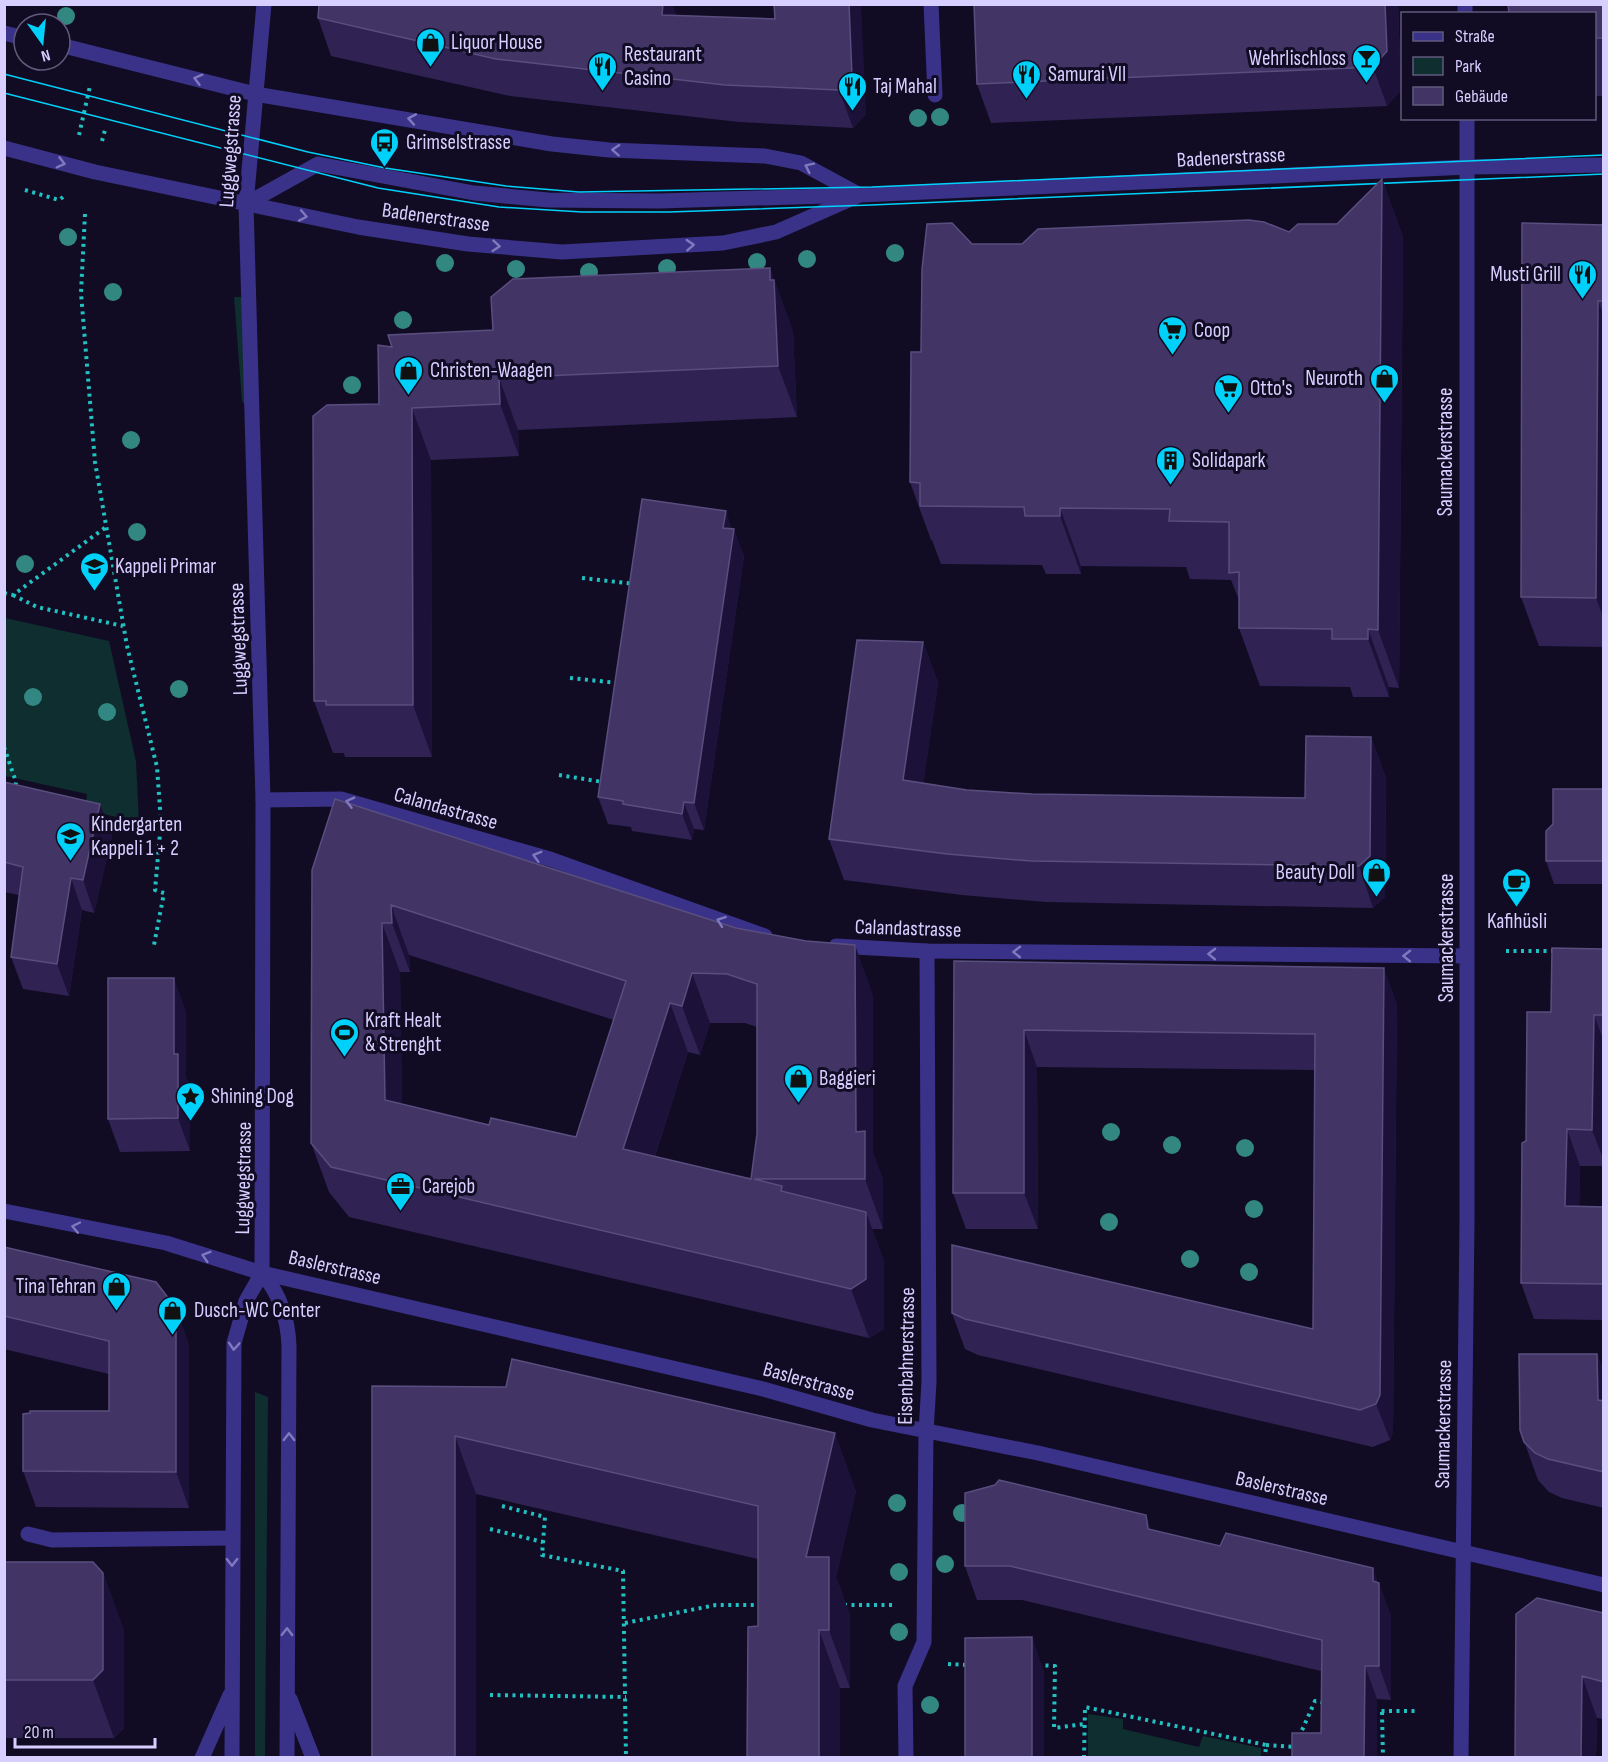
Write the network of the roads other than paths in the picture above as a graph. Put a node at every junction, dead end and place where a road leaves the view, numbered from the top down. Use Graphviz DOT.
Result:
graph roads {
  1 [pos="264,4"];
  2 [pos="931,4"];
  3 [pos="72,48"];
  4 [pos="255,94"];
  5 [pos="935,95"];
  6 [pos="1467,120"];
  7 [pos="4,148"];
  8 [pos="1604,165"];
  9 [pos="1468,167"];
  10 [pos="860,195"];
  11 [pos="246,204"];
  12 [pos="263,800"];
  13 [pos="777,938"];
  14 [pos="818,945"];
  15 [pos="927,951"];
  16 [pos="1466,956"];
  17 [pos="4,1211"];
  18 [pos="262,1273"];
  19 [pos="926,1432"];
  20 [pos="28,1534"];
  21 [pos="232,1538"];
  22 [pos="1464,1553"];
  23 [pos="1604,1585"];
  24 [pos="232,1689"];
  25 [pos="287,1690"];
  26 [pos="202,1758"];
  27 [pos="232,1758"];
  28 [pos="287,1758"];
  29 [pos="314,1758"];
  30 [pos="906,1758"];
  31 [pos="1461,1758"];
  1 -- 4 [label="street, Luggwegstrasse"];
  2 -- 5 [label="street"];
  4 -- 3 [label="street, one-way"];
  10 -- 4 [label="street, one-way"];
  4 -- 11 [label="street, Luggwegstrasse"];
  6 -- 9 [label="street, Saumackerstrasse"];
  7 -- 11 [label="street, Badenerstrasse, one-way"];
  8 -- 9 [label="street, Badenerstrasse"];
  9 -- 10 [label="street, Badenerstrasse"];
  9 -- 16 [label="street, Saumackerstrasse"];
  11 -- 10 [label="street, Badenerstrasse, one-way"];
  10 -- 11 [label="street, Badenerstrasse"];
  11 -- 12 [label="street, Luggwegstrasse"];
  13 -- 12 [label="street, Calandastrasse, one-way"];
  12 -- 18 [label="street, Luggwegstrasse"];
  14 -- 15 [label="street, Calandastrasse"];
  16 -- 15 [label="street, Calandastrasse, one-way"];
  15 -- 19 [label="street, Eisenbahnerstrasse"];
  16 -- 22 [label="street, Saumackerstrasse"];
  18 -- 17 [label="street, Baslerstrasse, one-way"];
  18 -- 19 [label="street, Baslerstrasse"];
  18 -- 21 [label="street, Luggwegstrasse, one-way"];
  25 -- 18 [label="street, one-way"];
  19 -- 22 [label="street, Baslerstrasse"];
  19 -- 30 [label="street, Eisenbahnerstrasse"];
  20 -- 21 [label="street"];
  21 -- 24 [label="street, Luggwegstrasse, one-way"];
  22 -- 23 [label="street, Baslerstrasse"];
  22 -- 31 [label="street, Saumackerstrasse"];
  24 -- 26 [label="street, Luggwegstrasse"];
  24 -- 27 [label="street"];
  25 -- 28 [label="street"];
  25 -- 29 [label="street"];
}
